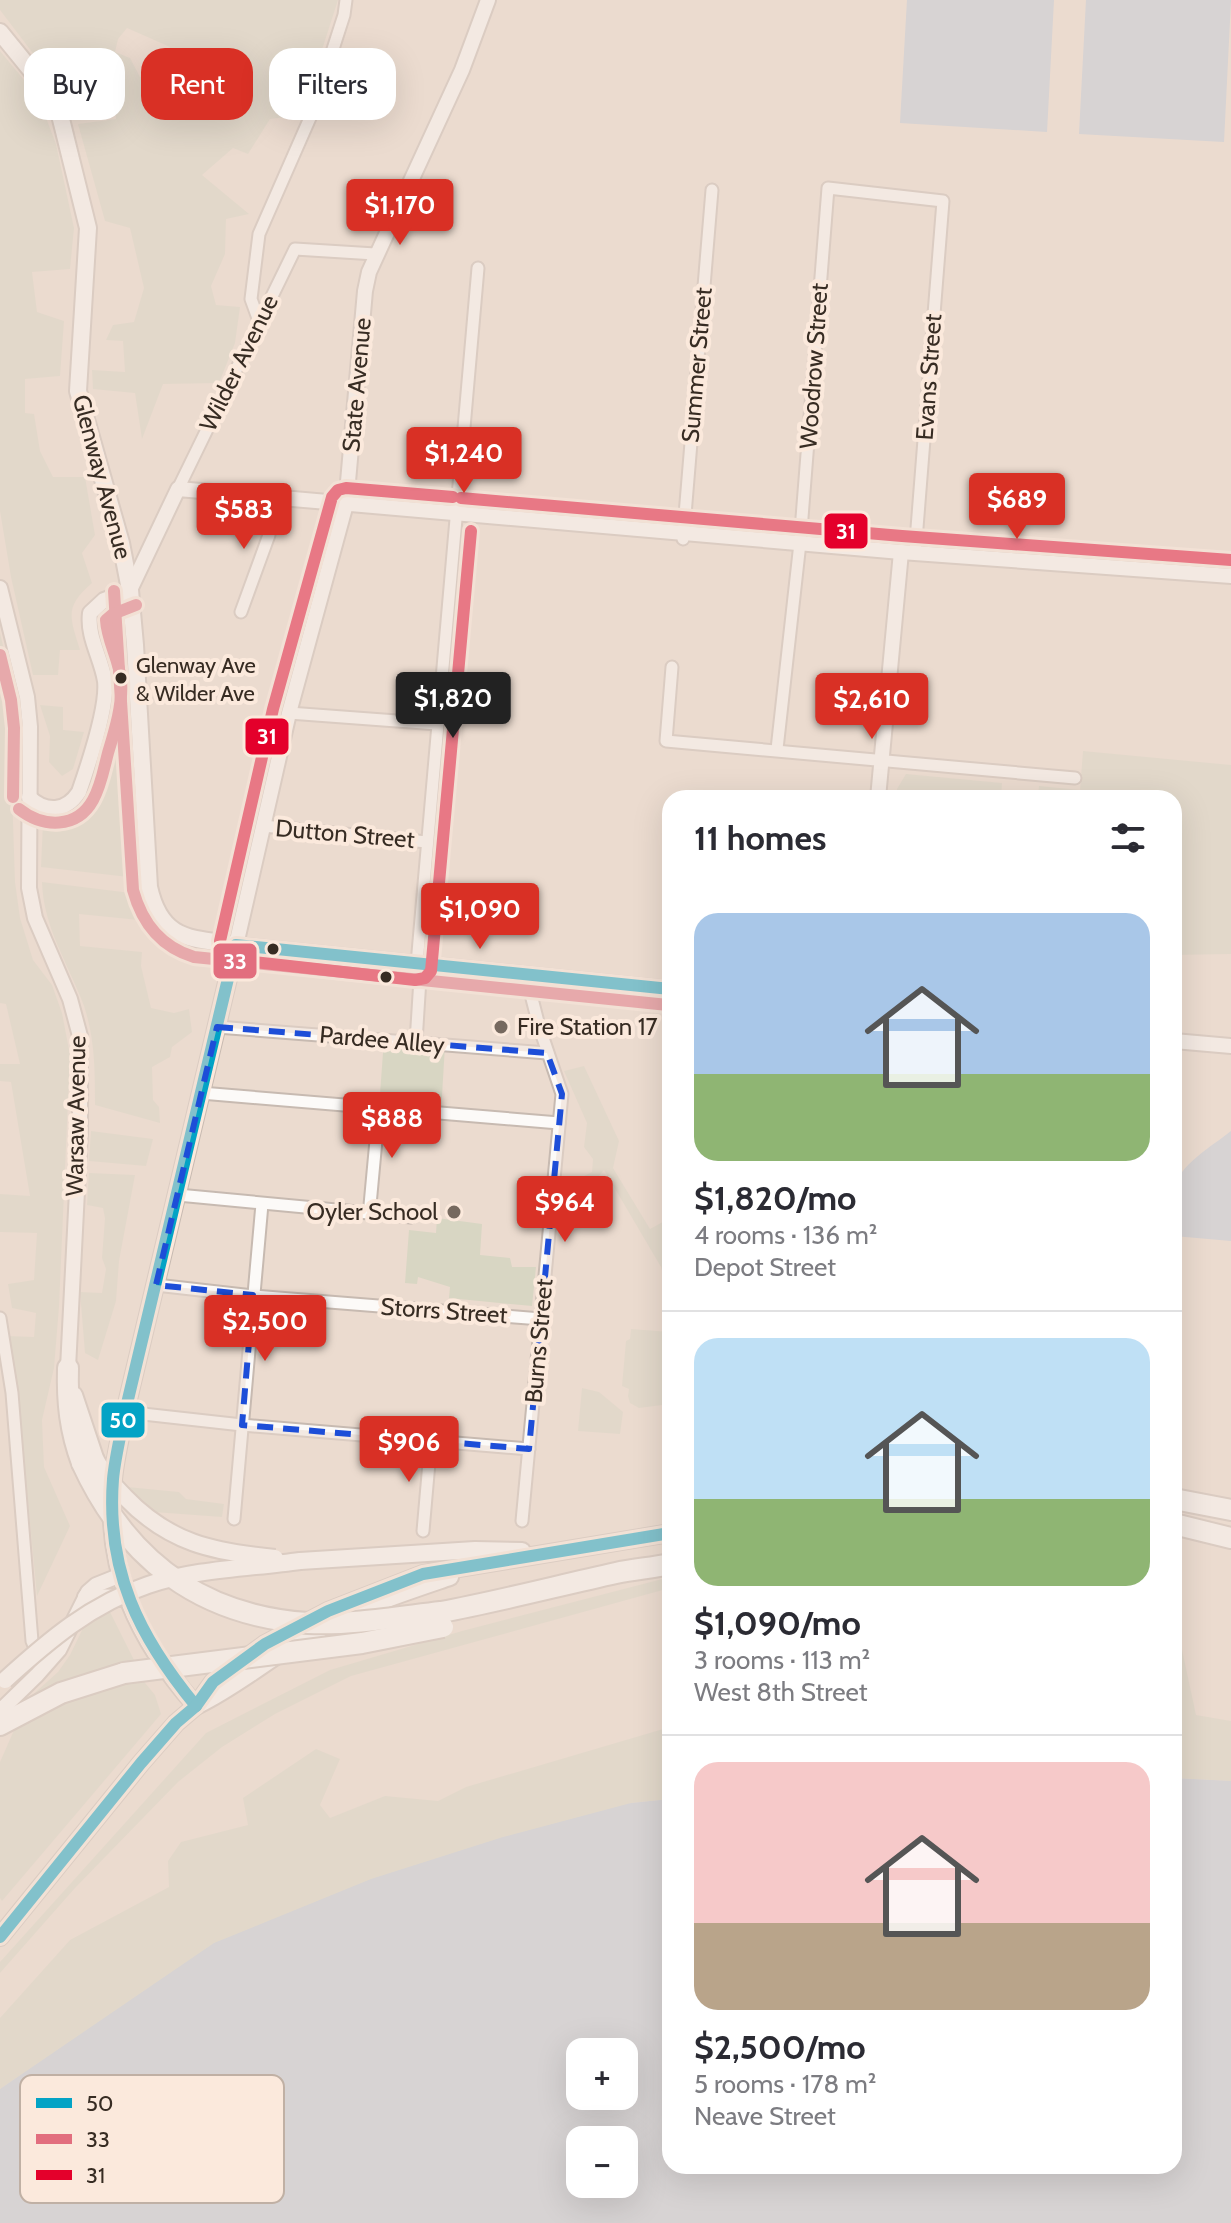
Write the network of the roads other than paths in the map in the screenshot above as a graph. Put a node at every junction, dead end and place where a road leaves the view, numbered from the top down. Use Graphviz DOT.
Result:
graph roads {
  1 [pos="346,0"];
  2 [pos="488,0"];
  3 [pos="0,32"];
  4 [pos="828,188"];
  5 [pos="712,190"];
  6 [pos="375,254"];
  7 [pos="478,268"];
  8 [pos="259,321"];
  9 [pos="178,489"];
  10 [pos="273,497"];
  11 [pos="346,504"];
  12 [pos="456,513"];
  13 [pos="683,536"];
  14 [pos="800,543"];
  15 [pos="908,552"];
  16 [pos="1231,576"];
  17 [pos="0,588"];
  18 [pos="130,590"];
  19 [pos="241,612"];
  20 [pos="672,667"];
  21 [pos="289,713"];
  22 [pos="437,724"];
  23 [pos="777,749"];
  24 [pos="881,760"];
  25 [pos="1075,778"];
  26 [pos="879,790"];
  27 [pos="29,797"];
  28 [pos="263,826"];
  29 [pos="427,842"];
  30 [pos="236,945"];
  31 [pos="417,964"];
  32 [pos="533,975"];
  33 [pos="662,988"];
  34 [pos="217,1027"];
  35 [pos="416,1042"];
  36 [pos="1182,1042"];
  37 [pos="1231,1046"];
  38 [pos="547,1053"];
  39 [pos="201,1093"];
  40 [pos="379,1108"];
  41 [pos="559,1123"];
  42 [pos="178,1195"];
  43 [pos="262,1204"];
  44 [pos="372,1214"];
  45 [pos="411,1217"];
  46 [pos="156,1285"];
  47 [pos="253,1296"];
  48 [pos="0,1318"];
  49 [pos="541,1319"];
  50 [pos="68,1368"];
  51 [pos="125,1412"];
  52 [pos="242,1425"];
  53 [pos="431,1440"];
  54 [pos="529,1449"];
  55 [pos="88,1461"];
  56 [pos="1182,1501"];
  57 [pos="1231,1510"];
  58 [pos="234,1519"];
  59 [pos="522,1521"];
  60 [pos="1182,1526"];
  61 [pos="423,1531"];
  62 [pos="662,1534"];
  63 [pos="1231,1538"];
  64 [pos="557,1552"];
  65 [pos="300,1561"];
  66 [pos="662,1566"];
  67 [pos="121,1575"];
  68 [pos="86,1597"];
  69 [pos="128,1599"];
  70 [pos="442,1619"];
  71 [pos="45,1666"];
  72 [pos="2,1682"];
  73 [pos="196,1706"];
  74 [pos="0,1711"];
  75 [pos="0,1725"];
  76 [pos="0,1937"];
  1 -- 8 [label="street"];
  2 -- 6 [label="main road, State Avenue"];
  3 -- 18 [label="main road, Glenway Avenue"];
  4 -- 14 [label="street, Woodrow Street"];
  4 -- 15 [label="street, Evans Street"];
  5 -- 13 [label="street, Summer Street"];
  6 -- 8 [label="street, Wilder Avenue"];
  6 -- 11 [label="main road, State Avenue"];
  7 -- 12 [label="street"];
  8 -- 9 [label="street, Wilder Avenue"];
  9 -- 10 [label="main road"];
  9 -- 18 [label="main road, Wilder Avenue"];
  10 -- 11 [label="main road"];
  10 -- 19 [label="street"];
  11 -- 12 [label="main road"];
  11 -- 21 [label="main road, State Avenue"];
  12 -- 13 [label="main road"];
  12 -- 22 [label="street"];
  13 -- 14 [label="main road"];
  14 -- 15 [label="main road"];
  14 -- 23 [label="street, Woodrow Street"];
  15 -- 16 [label="main road"];
  15 -- 24 [label="main road, Evans Street"];
  17 -- 27 [label="main road, Warsaw Avenue"];
  18 -- 27 [label="main road"];
  18 -- 30 [label="main road, Glenway Avenue"];
  20 -- 23 [label="street"];
  21 -- 22 [label="street"];
  21 -- 28 [label="main road, State Avenue"];
  22 -- 29 [label="street"];
  23 -- 24 [label="street"];
  24 -- 25 [label="street"];
  24 -- 26 [label="main road, Evans Street"];
  27 -- 50 [label="main road, Warsaw Avenue"];
  28 -- 29 [label="street, Dutton Street"];
  28 -- 30 [label="main road, State Avenue"];
  29 -- 31 [label="street"];
  30 -- 31 [label="main road"];
  30 -- 34 [label="main road, State Avenue"];
  31 -- 32 [label="main road"];
  31 -- 35 [label="street"];
  32 -- 33 [label="main road"];
  32 -- 38 [label="street, Burns Street"];
  34 -- 35 [label="street, Pardee Alley"];
  34 -- 39 [label="main road, State Avenue"];
  35 -- 38 [label="street, Pardee Alley"];
  36 -- 37 [label="main road"];
  38 -- 41 [label="street, Burns Street"];
  39 -- 40 [label="street"];
  39 -- 42 [label="main road, State Avenue"];
  40 -- 41 [label="street"];
  40 -- 44 [label="street"];
  41 -- 49 [label="street, Burns Street"];
  42 -- 43 [label="street"];
  42 -- 46 [label="main road, State Avenue"];
  43 -- 44 [label="street"];
  43 -- 47 [label="street"];
  44 -- 45 [label="street"];
  46 -- 47 [label="street, Storrs Street"];
  46 -- 51 [label="main road, State Avenue"];
  47 -- 49 [label="street, Storrs Street"];
  47 -- 52 [label="street"];
  48 -- 71 [label="street"];
  49 -- 54 [label="street, Burns Street"];
  50 -- 55 [label="highway"];
  51 -- 52 [label="street"];
  51 -- 67 [label="main road, State Avenue"];
  52 -- 53 [label="street"];
  52 -- 58 [label="street"];
  53 -- 54 [label="street"];
  53 -- 61 [label="street"];
  54 -- 59 [label="street, Burns Street"];
  55 -- 65 [label="main road, bridge"];
  55 -- 70 [label="highway, bridge"];
  56 -- 57 [label="highway"];
  60 -- 63 [label="highway"];
  62 -- 64 [label="main road"];
  64 -- 65 [label="main road"];
  64 -- 73 [label="main road"];
  65 -- 72 [label="main road, bridge"];
  66 -- 70 [label="highway"];
  67 -- 68 [label="main road"];
  67 -- 69 [label="main road, State Avenue"];
  68 -- 69 [label="main road"];
  68 -- 71 [label="main road"];
  69 -- 73 [label="main road, State Avenue"];
  70 -- 75 [label="highway, bridge"];
  71 -- 74 [label="main road"];
  73 -- 76 [label="main road"];
}
